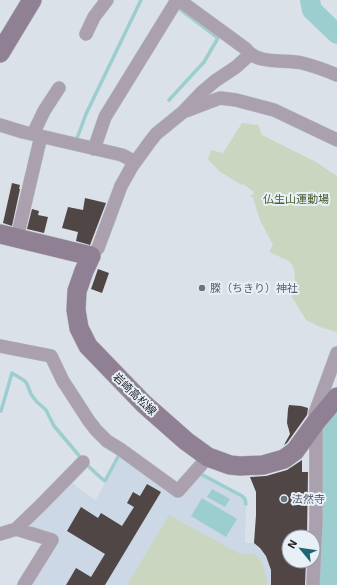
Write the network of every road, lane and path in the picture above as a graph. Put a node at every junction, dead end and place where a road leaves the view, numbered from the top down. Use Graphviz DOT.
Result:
graph roads {
  1 [pos="32,0"];
  2 [pos="107,0"];
  3 [pos="178,0"];
  4 [pos="86,34"];
  5 [pos="0,53"];
  6 [pos="249,53"];
  7 [pos="337,74"];
  8 [pos="59,88"];
  9 [pos="183,112"];
  10 [pos="0,125"];
  11 [pos="37,135"];
  12 [pos="337,140"];
  13 [pos="94,149"];
  14 [pos="135,162"];
  15 [pos="9,236"];
  16 [pos="91,256"];
  17 [pos="0,346"];
  18 [pos="337,354"];
  19 [pos="337,397"];
  20 [pos="316,422"];
  21 [pos="208,458"];
  22 [pos="83,462"];
  23 [pos="16,529"];
  24 [pos="0,534"];
  25 [pos="24,585"];
  26 [pos="312,585"];
  1 -- 5 [label="main road"];
  2 -- 4 [label="street"];
  3 -- 6 [label="street"];
  3 -- 13 [label="street"];
  6 -- 7 [label="street"];
  6 -- 9 [label="street"];
  8 -- 11 [label="street"];
  9 -- 12 [label="street"];
  9 -- 14 [label="street"];
  10 -- 11 [label="street"];
  11 -- 13 [label="street"];
  11 -- 15 [label="street"];
  13 -- 14 [label="street"];
  14 -- 16 [label="street"];
  15 -- 16 [label="main road"];
  16 -- 21 [label="main road, 岩崎高松線"];
  17 -- 21 [label="street"];
  18 -- 20 [label="street"];
  19 -- 20 [label="main road, 岩崎高松線"];
  20 -- 21 [label="main road, 岩崎高松線"];
  20 -- 26 [label="street"];
  22 -- 23 [label="street"];
  23 -- 24 [label="street"];
  23 -- 25 [label="street"];
}
